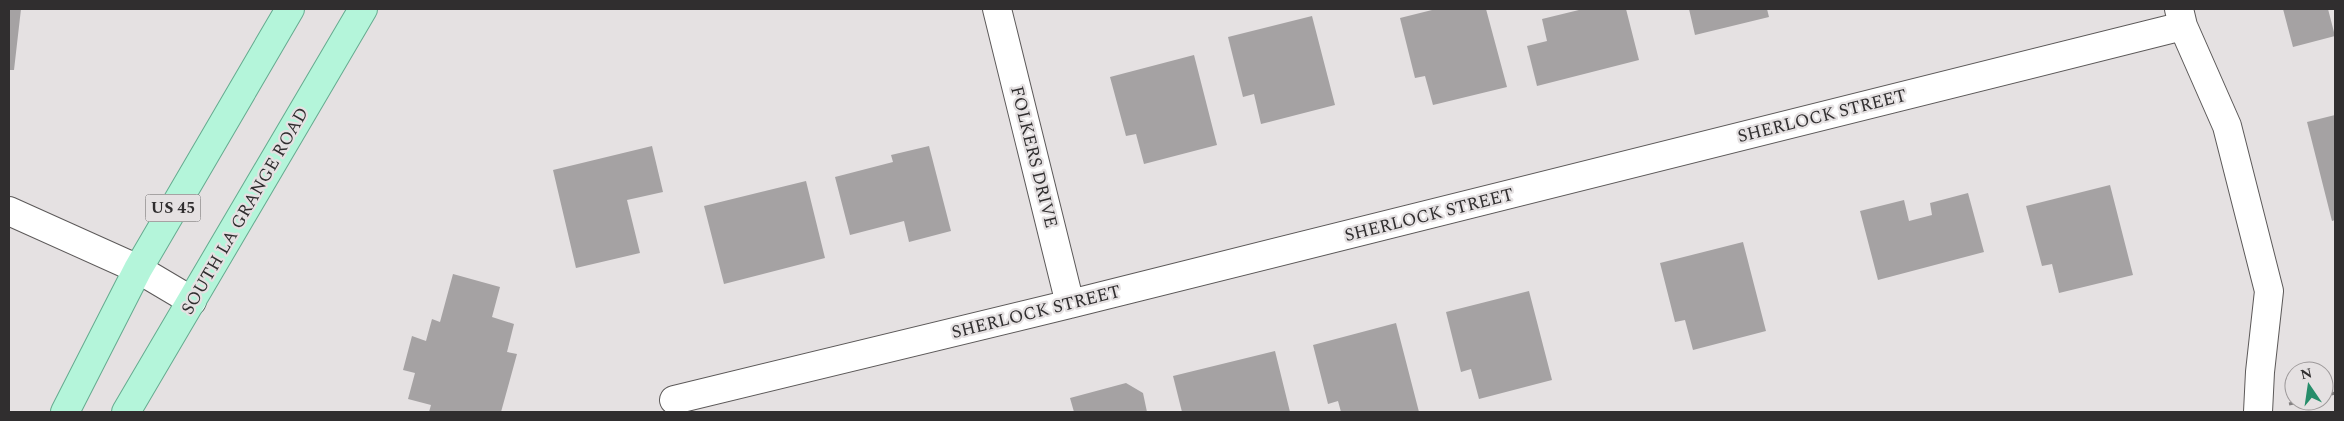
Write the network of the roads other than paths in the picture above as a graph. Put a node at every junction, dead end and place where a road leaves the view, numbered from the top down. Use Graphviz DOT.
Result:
graph roads {
  1 [pos="290,9"];
  2 [pos="362,9"];
  3 [pos="997,9"];
  4 [pos="2181,18"];
  5 [pos="9,210"];
  6 [pos="138,269"];
  7 [pos="192,301"];
  8 [pos="1070,304"];
  9 [pos="674,400"];
  10 [pos="65,412"];
  11 [pos="126,412"];
  12 [pos="2258,412"];
  1 -- 6 [label="main road, US 45"];
  2 -- 7 [label="main road, SOUTH LA GRANGE ROAD"];
  3 -- 8 [label="street, FOLKERS DRIVE"];
  4 -- 8 [label="street, SHERLOCK STREET"];
  4 -- 12 [label="street"];
  5 -- 6 [label="street"];
  6 -- 7 [label="street"];
  6 -- 10 [label="main road, US 45"];
  7 -- 11 [label="main road, SOUTH LA GRANGE ROAD"];
  8 -- 9 [label="street, SHERLOCK STREET"];
}
